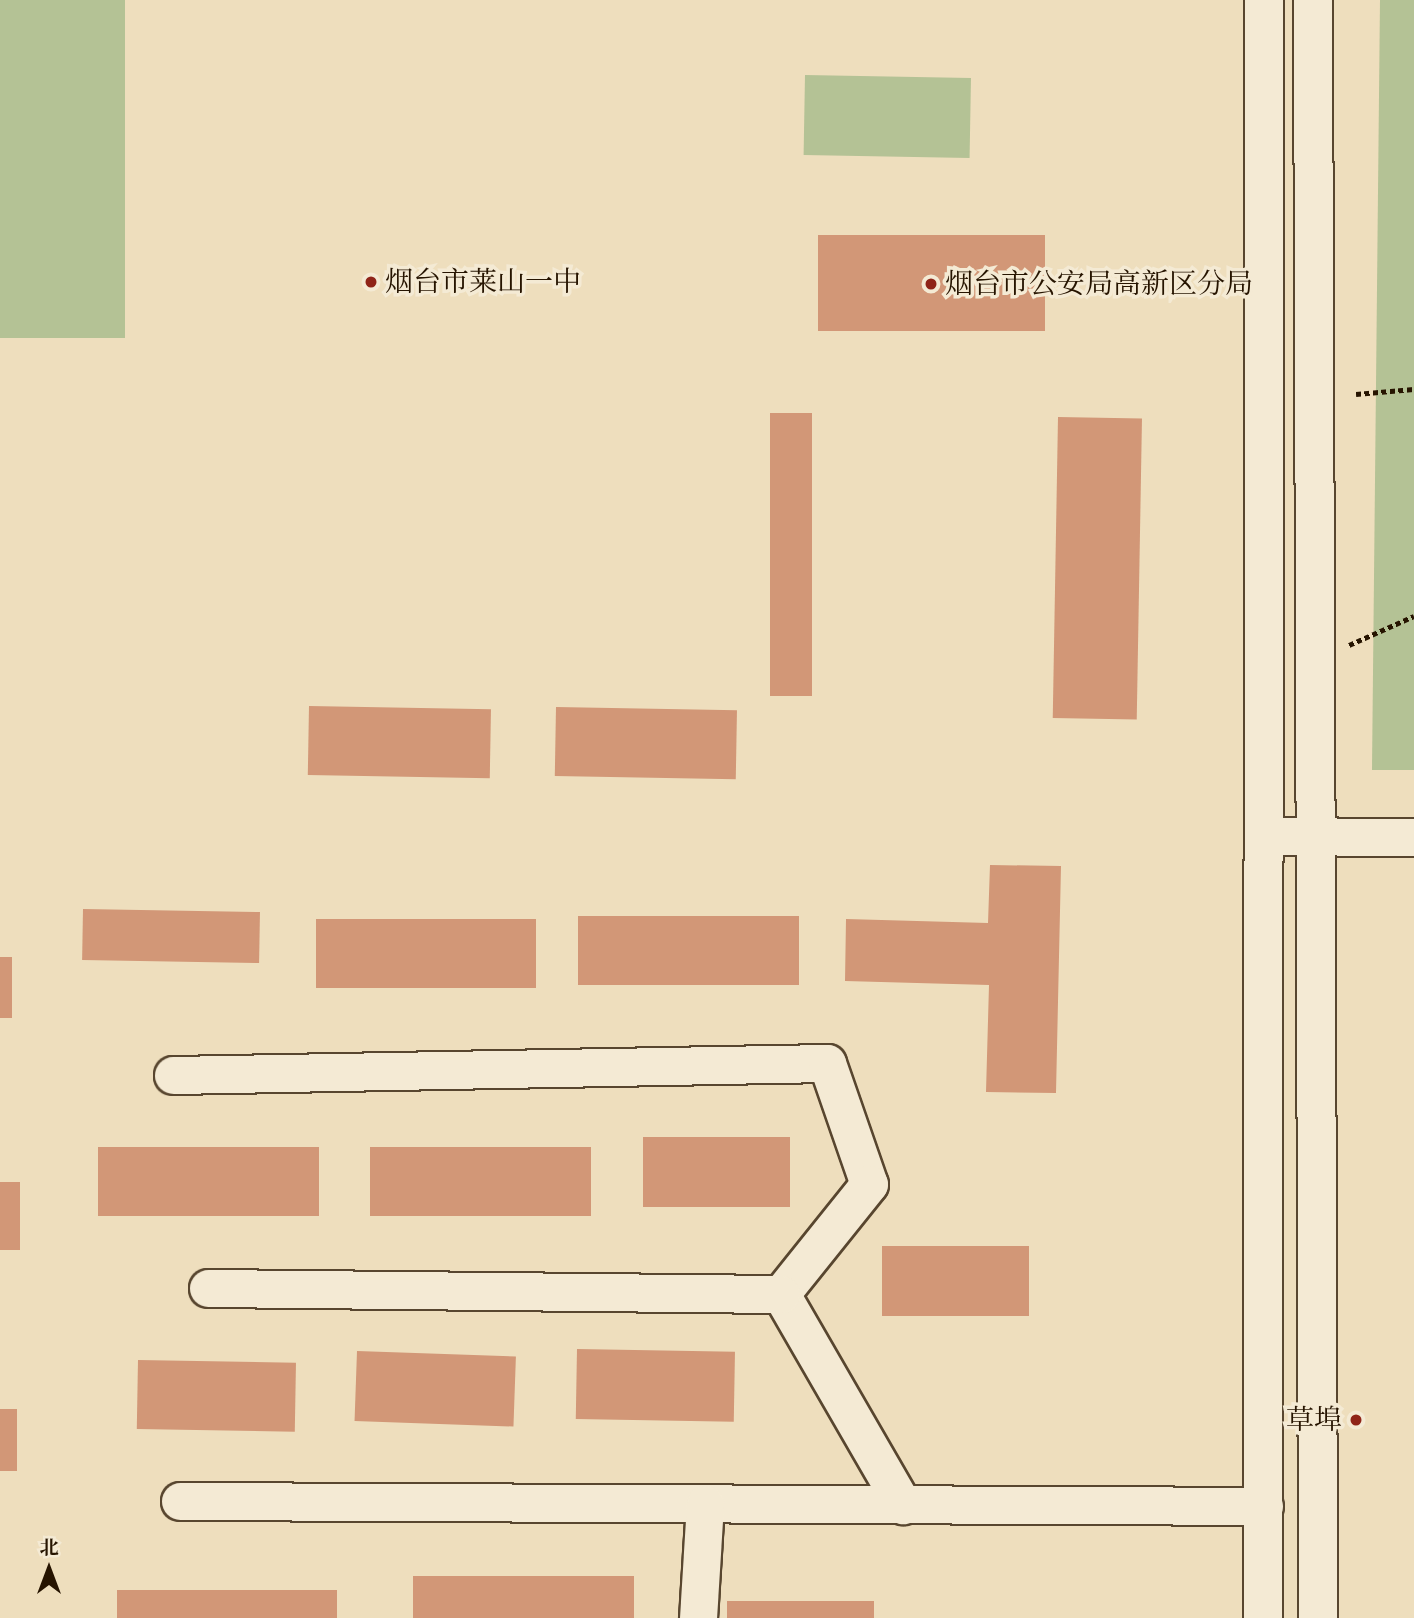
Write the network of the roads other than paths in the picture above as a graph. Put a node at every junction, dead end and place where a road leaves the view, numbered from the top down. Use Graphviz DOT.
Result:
graph roads {
  1 [pos="1264,0"];
  2 [pos="1313,0"];
  3 [pos="1264,836"];
  4 [pos="1311,836"];
  5 [pos="1414,837"];
  6 [pos="173,1075"];
  7 [pos="208,1288"];
  8 [pos="781,1294"];
  9 [pos="180,1501"];
  10 [pos="705,1504"];
  11 [pos="903,1505"];
  12 [pos="1264,1506"];
  13 [pos="698,1618"];
  14 [pos="1264,1618"];
  15 [pos="1318,1618"];
  1 -- 3 [label="street"];
  2 -- 4 [label="street"];
  3 -- 4 [label="street"];
  3 -- 12 [label="street"];
  4 -- 5 [label="street"];
  4 -- 15 [label="street"];
  6 -- 8 [label="street"];
  7 -- 8 [label="street"];
  8 -- 11 [label="street"];
  9 -- 10 [label="street"];
  10 -- 11 [label="street"];
  10 -- 13 [label="street"];
  11 -- 12 [label="street"];
  12 -- 14 [label="street"];
}
